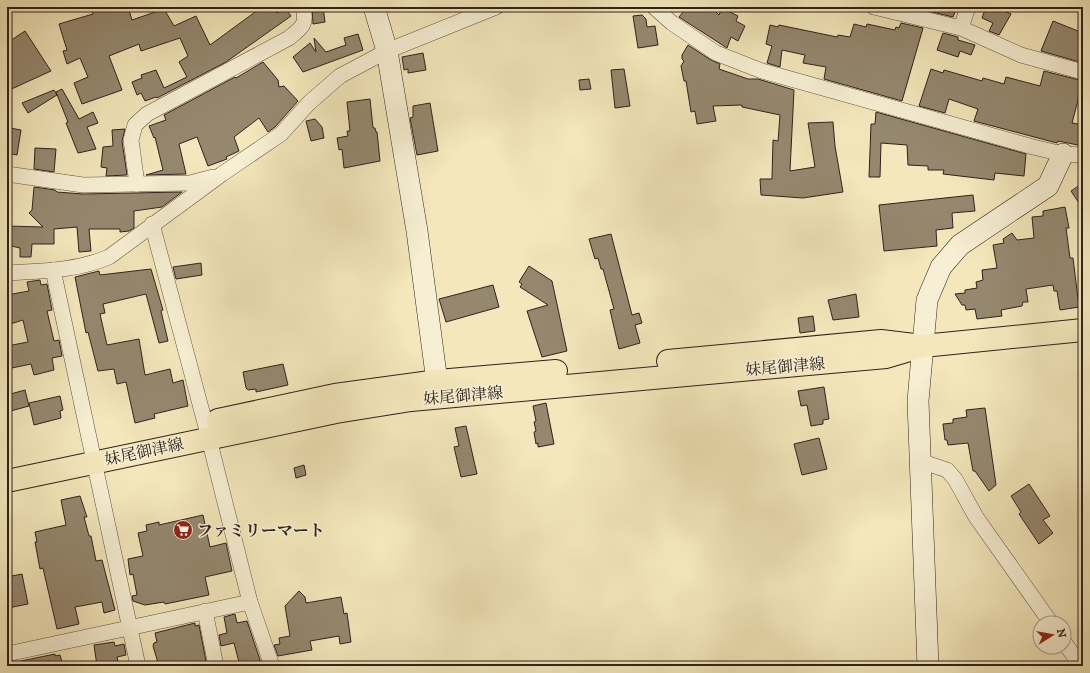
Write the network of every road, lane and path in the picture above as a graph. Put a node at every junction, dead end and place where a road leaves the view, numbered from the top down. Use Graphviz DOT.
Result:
graph roads {
  1 [pos="303,7"];
  2 [pos="374,7"];
  3 [pos="496,7"];
  4 [pos="654,7"];
  5 [pos="874,7"];
  6 [pos="968,7"];
  7 [pos="961,28"];
  8 [pos="388,51"];
  9 [pos="1083,72"];
  10 [pos="1073,154"];
  11 [pos="7,174"];
  12 [pos="222,174"];
  13 [pos="137,184"];
  14 [pos="152,224"];
  15 [pos="54,270"];
  16 [pos="7,273"];
  17 [pos="1083,330"];
  18 [pos="923,346"];
  19 [pos="439,389"];
  20 [pos="207,430"];
  21 [pos="93,454"];
  22 [pos="920,461"];
  23 [pos="7,466"];
  24 [pos="7,481"];
  25 [pos="250,602"];
  26 [pos="205,611"];
  27 [pos="1045,615"];
  28 [pos="129,627"];
  29 [pos="7,654"];
  30 [pos="1072,654"];
  31 [pos="138,666"];
  32 [pos="216,666"];
  33 [pos="272,666"];
  34 [pos="928,666"];
  35 [pos="1080,666"];
  1 -- 13 [label="street"];
  2 -- 8 [label="street"];
  3 -- 8 [label="street"];
  4 -- 10 [label="street"];
  5 -- 7 [label="street"];
  6 -- 7 [label="street"];
  7 -- 9 [label="street"];
  8 -- 12 [label="street"];
  8 -- 19 [label="street"];
  10 -- 18 [label="street"];
  11 -- 13 [label="street"];
  12 -- 13 [label="street"];
  12 -- 14 [label="street"];
  14 -- 15 [label="street"];
  14 -- 20 [label="street"];
  15 -- 16 [label="street"];
  15 -- 21 [label="street"];
  17 -- 18 [label="main road, 妹尾御津線"];
  18 -- 19 [label="main road, 妹尾御津線"];
  18 -- 22 [label="street"];
  19 -- 20 [label="main road, 妹尾御津線"];
  20 -- 21 [label="main road, 妹尾御津線"];
  20 -- 25 [label="street"];
  21 -- 23 [label="main road, 妹尾御津線"];
  21 -- 24 [label="main road, 妹尾御津線"];
  21 -- 28 [label="street"];
  22 -- 27 [label="street"];
  22 -- 34 [label="street"];
  25 -- 26 [label="street"];
  25 -- 33 [label="street"];
  26 -- 28 [label="street"];
  26 -- 32 [label="street"];
  28 -- 29 [label="street"];
  28 -- 31 [label="street"];
  30 -- 35 [label="street"];
}
